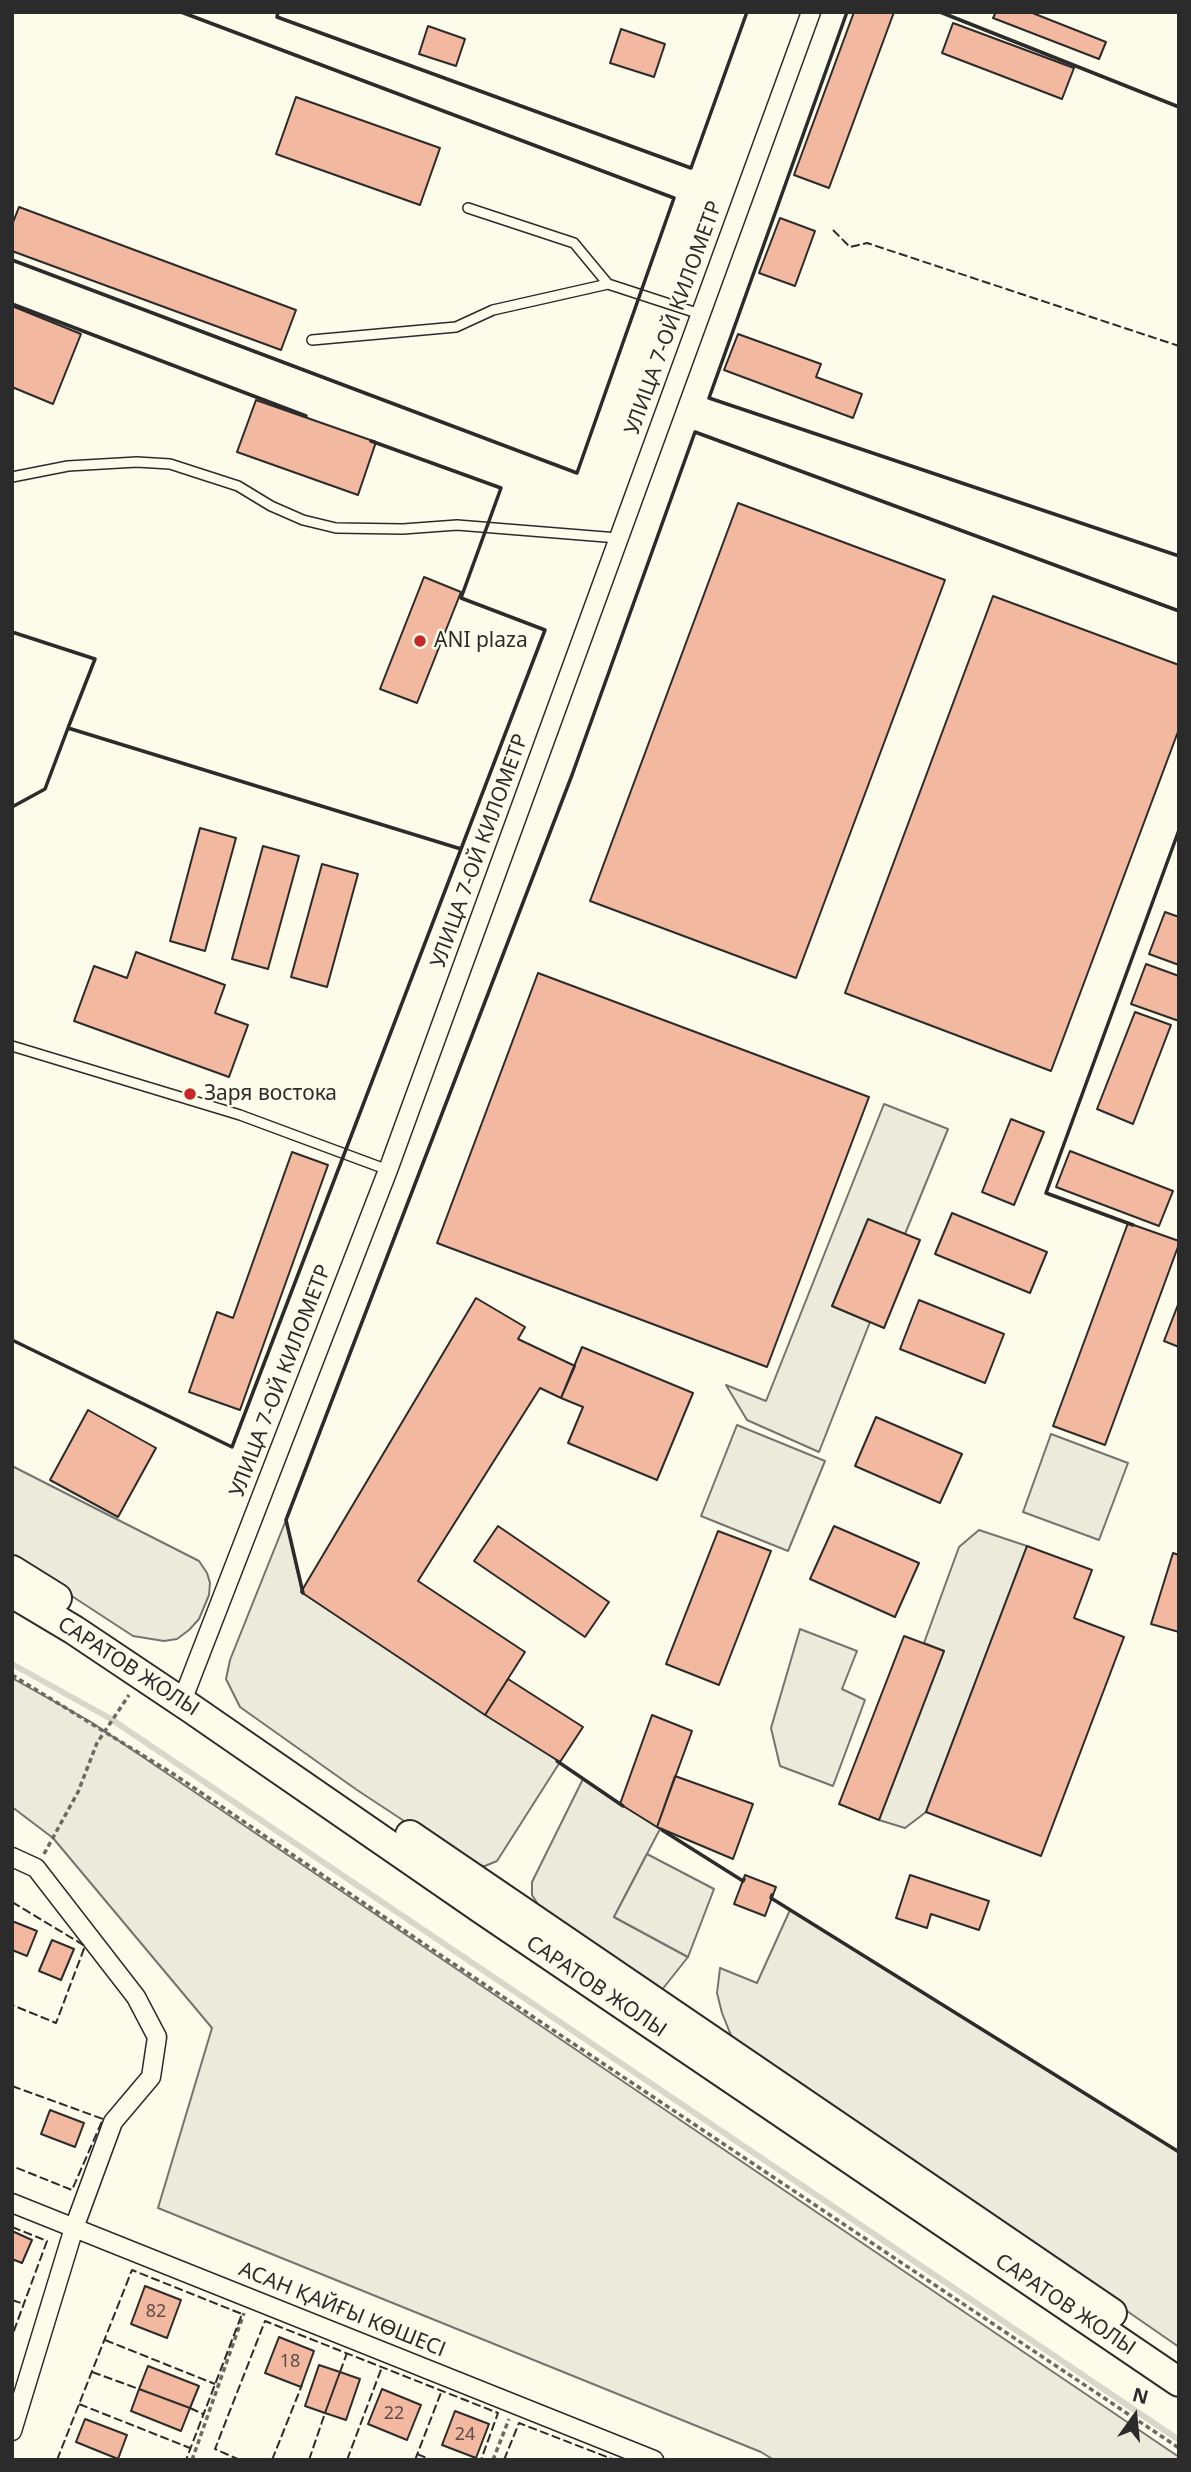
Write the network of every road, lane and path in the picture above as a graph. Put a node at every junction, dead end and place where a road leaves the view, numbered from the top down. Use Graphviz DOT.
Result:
graph roads {
  1 [pos="811,12"];
  2 [pos="468,208"];
  3 [pos="608,284"];
  4 [pos="700,314"];
  5 [pos="312,340"];
  6 [pos="12,477"];
  7 [pos="618,538"];
  8 [pos="12,1046"];
  9 [pos="388,1170"];
  10 [pos="12,1570"];
  11 [pos="12,1592"];
  12 [pos="12,1675"];
  13 [pos="185,1692"];
  14 [pos="118,1708"];
  15 [pos="105,1729"];
  16 [pos="12,1857"];
  17 [pos="36,1868"];
  18 [pos="489,1902"];
  19 [pos="12,2203"];
  20 [pos="74,2228"];
  21 [pos="249,2298"];
  22 [pos="1179,2359"];
  23 [pos="1179,2382"];
  24 [pos="514,2404"];
  25 [pos="12,2431"];
  26 [pos="1179,2448"];
  27 [pos="192,2460"];
  28 [pos="493,2460"];
  29 [pos="654,2460"];
  1 -- 4 [label="street, УЛИЦА 7-ОЙ КИЛОМЕТР"];
  2 -- 3 [label="lane"];
  3 -- 4 [label="lane"];
  3 -- 5 [label="lane"];
  4 -- 7 [label="street, УЛИЦА 7-ОЙ КИЛОМЕТР"];
  6 -- 7 [label="lane"];
  7 -- 9 [label="street, УЛИЦА 7-ОЙ КИЛОМЕТР"];
  8 -- 9 [label="lane"];
  9 -- 13 [label="street, УЛИЦА 7-ОЙ КИЛОМЕТР"];
  10 -- 13 [label="main road, САРАТОВ ЖОЛЫ"];
  11 -- 13 [label="main road, САРАТОВ ЖОЛЫ"];
  12 -- 15 [label="path"];
  13 -- 18 [label="main road, САРАТОВ ЖОЛЫ"];
  14 -- 15 [label="path"];
  15 -- 17 [label="path"];
  15 -- 26 [label="path"];
  16 -- 17 [label="street"];
  17 -- 20 [label="street"];
  18 -- 22 [label="main road, САРАТОВ ЖОЛЫ"];
  18 -- 23 [label="main road, САРАТОВ ЖОЛЫ"];
  19 -- 20 [label="street, АСАН ҚАЙҒЫ КӨШЕСІ"];
  20 -- 21 [label="street, АСАН ҚАЙҒЫ КӨШЕСІ"];
  20 -- 25 [label="street"];
  21 -- 24 [label="street, АСАН ҚАЙҒЫ КӨШЕСІ"];
  21 -- 27 [label="path"];
  24 -- 28 [label="path"];
  24 -- 29 [label="street, АСАН ҚАЙҒЫ КӨШЕСІ"];
}
